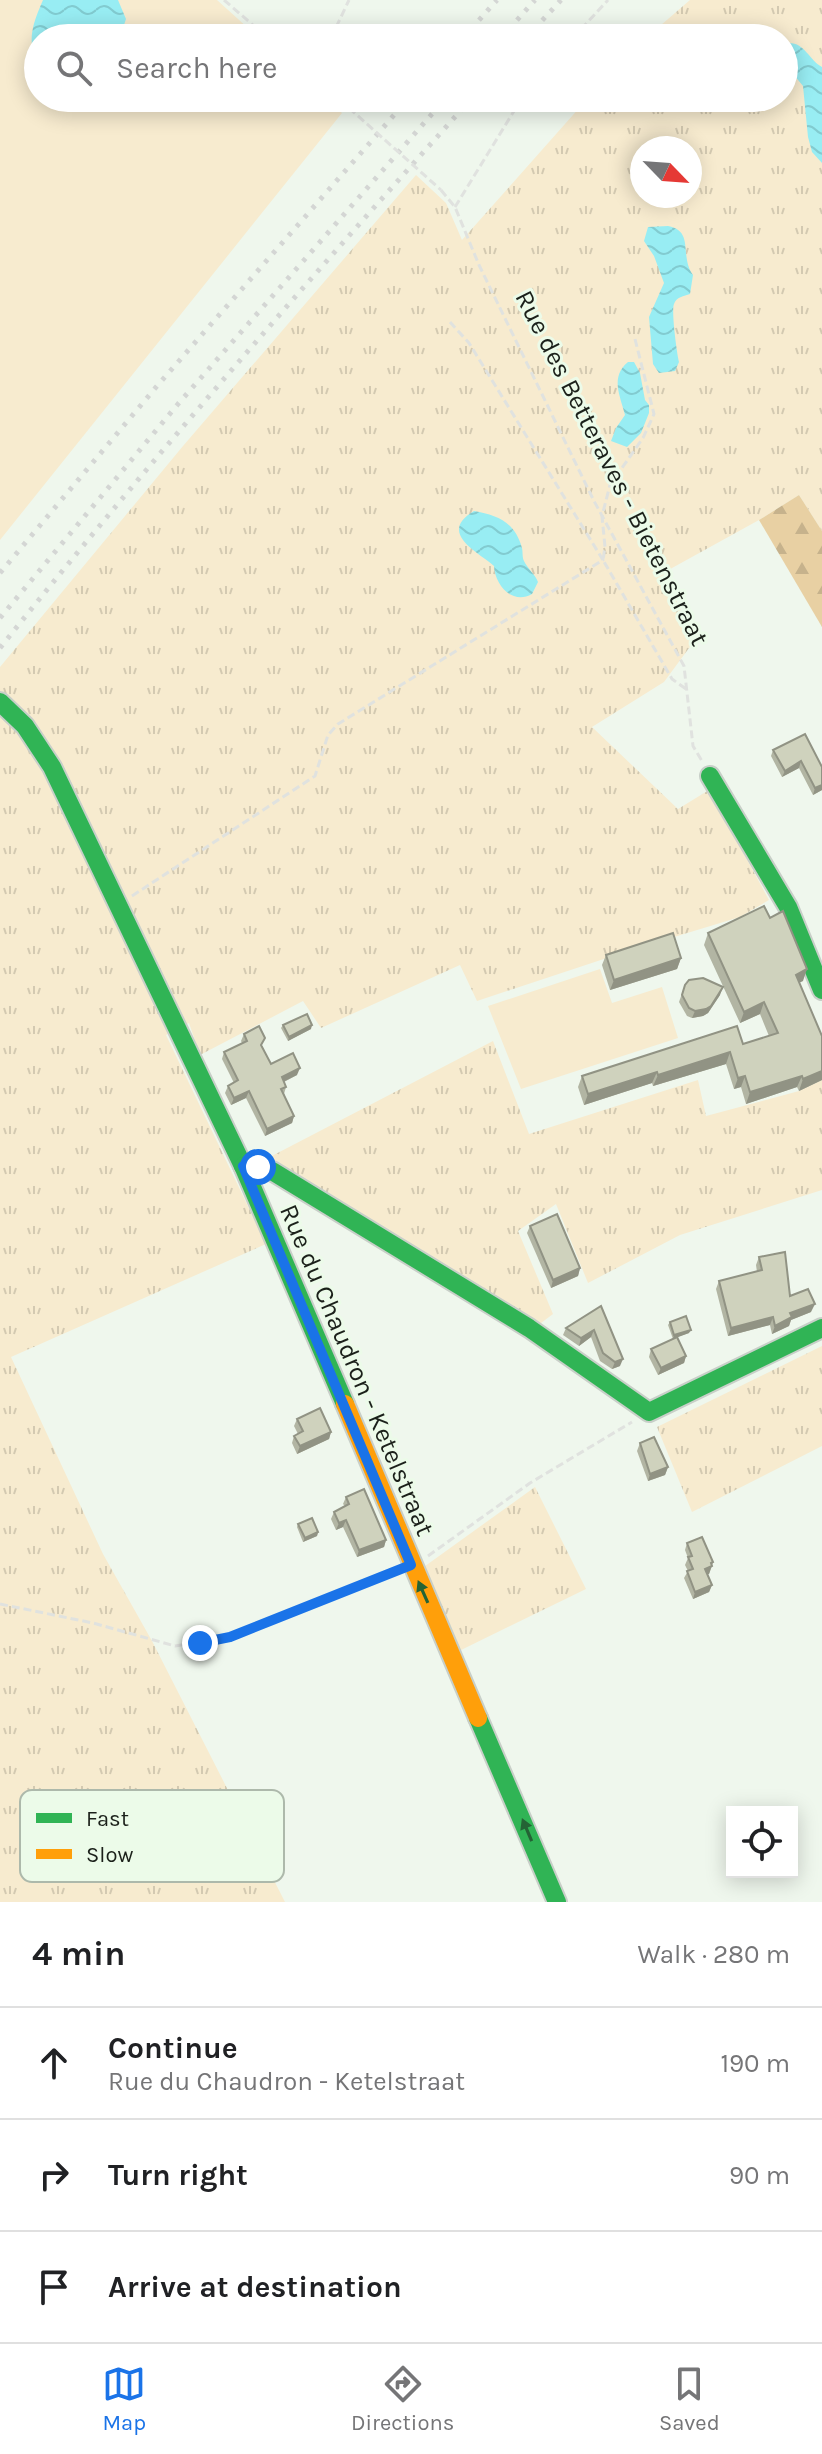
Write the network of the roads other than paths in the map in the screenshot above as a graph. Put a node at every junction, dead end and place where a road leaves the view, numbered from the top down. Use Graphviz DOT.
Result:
graph roads {
  1 [pos="1,703"];
  2 [pos="710,776"];
  3 [pos="822,990"];
  4 [pos="243,1166"];
  5 [pos="822,1328"];
  6 [pos="557,1902"];
  1 -- 4 [label="street, Rue du Chaudron - Ketelstraat"];
  2 -- 3 [label="street"];
  4 -- 5 [label="street"];
  6 -- 4 [label="street, Rue du Chaudron - Ketelstraat, one-way"];
}
